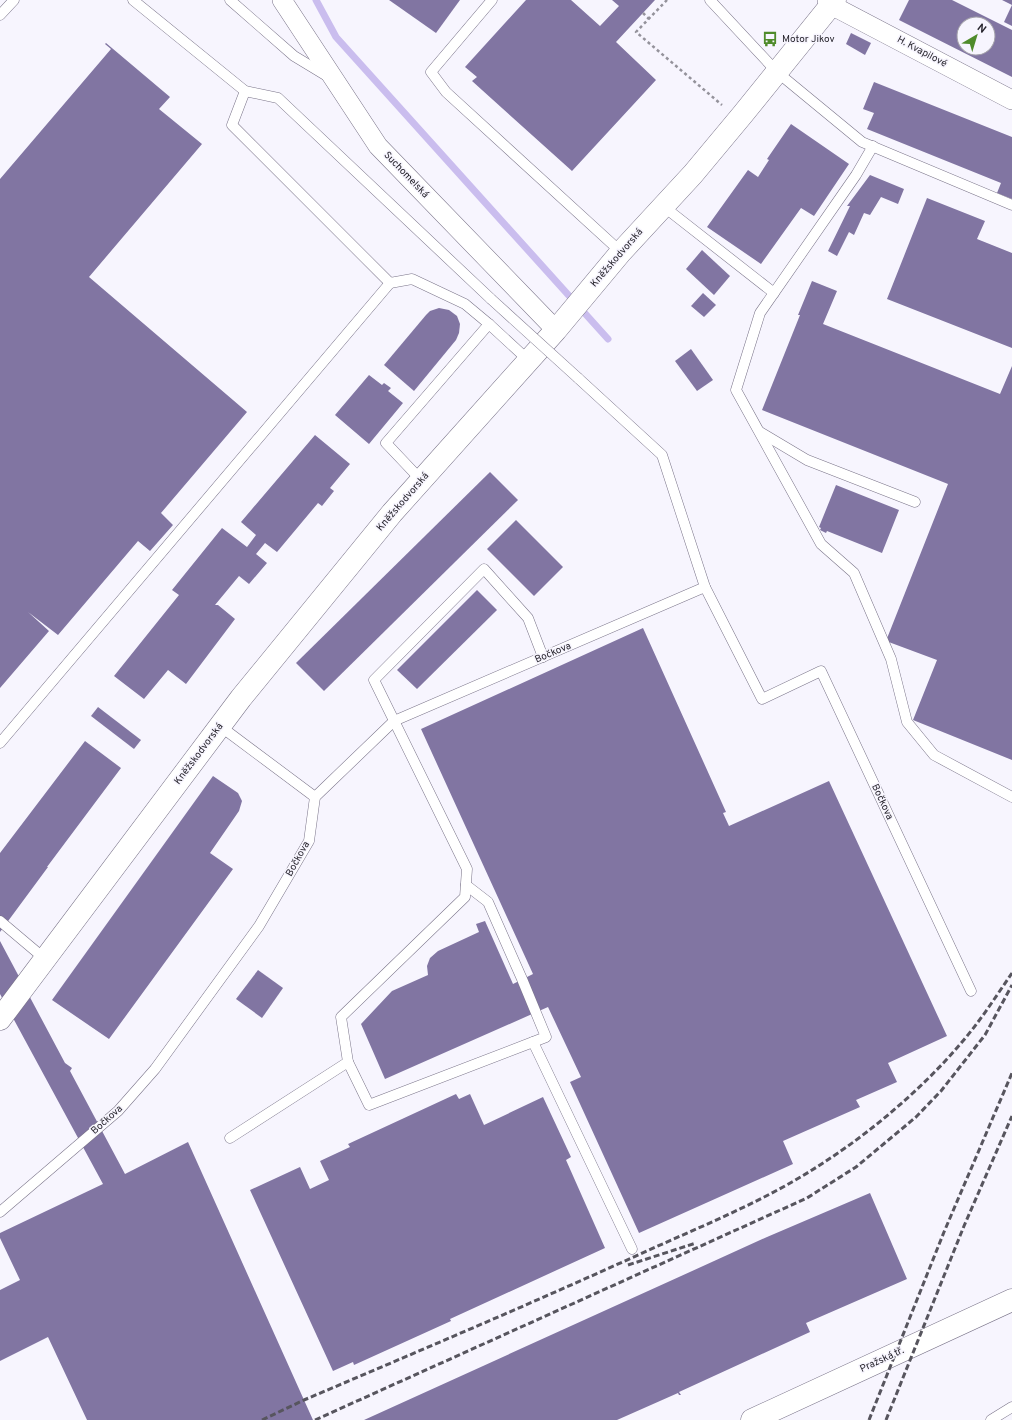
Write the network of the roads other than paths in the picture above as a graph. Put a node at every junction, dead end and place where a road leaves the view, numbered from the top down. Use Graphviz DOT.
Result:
graph roads {
  1 [pos="14,0"];
  2 [pos="133,0"];
  3 [pos="230,0"];
  4 [pos="282,0"];
  5 [pos="492,0"];
  6 [pos="710,0"];
  7 [pos="831,2"];
  8 [pos="0,15"];
  9 [pos="778,72"];
  10 [pos="336,82"];
  11 [pos="245,91"];
  12 [pos="1012,100"];
  13 [pos="873,146"];
  14 [pos="1012,205"];
  15 [pos="663,206"];
  16 [pos="621,252"];
  17 [pos="390,283"];
  18 [pos="774,293"];
  19 [pos="489,324"];
  20 [pos="556,330"];
  21 [pos="528,360"];
  22 [pos="758,431"];
  23 [pos="422,480"];
  24 [pos="915,502"];
  25 [pos="705,587"];
  26 [pos="544,657"];
  27 [pos="394,721"];
  28 [pos="220,726"];
  29 [pos="0,742"];
  30 [pos="315,797"];
  31 [pos="1012,797"];
  32 [pos="466,885"];
  33 [pos="0,921"];
  34 [pos="45,959"];
  35 [pos="971,992"];
  36 [pos="0,1020"];
  37 [pos="533,1042"];
  38 [pos="348,1062"];
  39 [pos="230,1138"];
  40 [pos="0,1212"];
  41 [pos="632,1249"];
  42 [pos="1012,1300"];
  43 [pos="1012,1407"];
  44 [pos="752,1420"];
  45 [pos="991,1420"];
  1 -- 8 [label="lane"];
  2 -- 11 [label="lane"];
  3 -- 10 [label="lane"];
  4 -- 10 [label="street, Suchomelská"];
  5 -- 16 [label="lane"];
  6 -- 9 [label="lane"];
  7 -- 9 [label="street, Kněžskodvorská"];
  7 -- 12 [label="street, H. Kvapilové"];
  9 -- 13 [label="lane"];
  9 -- 15 [label="street, Kněžskodvorská"];
  10 -- 20 [label="street, Suchomelská"];
  11 -- 17 [label="lane"];
  11 -- 25 [label="lane, bridge"];
  13 -- 14 [label="lane"];
  13 -- 18 [label="lane"];
  15 -- 16 [label="street, Kněžskodvorská"];
  15 -- 18 [label="lane"];
  16 -- 20 [label="street, Kněžskodvorská"];
  17 -- 19 [label="lane"];
  17 -- 29 [label="lane"];
  18 -- 22 [label="lane"];
  19 -- 21 [label="lane"];
  19 -- 23 [label="lane"];
  20 -- 21 [label="street, Kněžskodvorská"];
  21 -- 23 [label="street, Kněžskodvorská"];
  22 -- 24 [label="lane"];
  22 -- 31 [label="lane"];
  23 -- 28 [label="street, Kněžskodvorská"];
  25 -- 26 [label="lane, Bočkova"];
  25 -- 35 [label="lane, Bočkova"];
  26 -- 27 [label="lane, Bočkova"];
  26 -- 27 [label="lane"];
  27 -- 30 [label="lane, Bočkova"];
  27 -- 32 [label="lane"];
  28 -- 30 [label="lane"];
  28 -- 34 [label="street, Kněžskodvorská"];
  30 -- 40 [label="lane, Bočkova"];
  32 -- 37 [label="lane"];
  32 -- 38 [label="lane"];
  33 -- 34 [label="lane"];
  34 -- 36 [label="street, Kněžskodvorská"];
  37 -- 38 [label="lane"];
  37 -- 41 [label="lane"];
  38 -- 39 [label="lane"];
  42 -- 44 [label="street, Pražská tř."];
  43 -- 45 [label="lane"];
}
